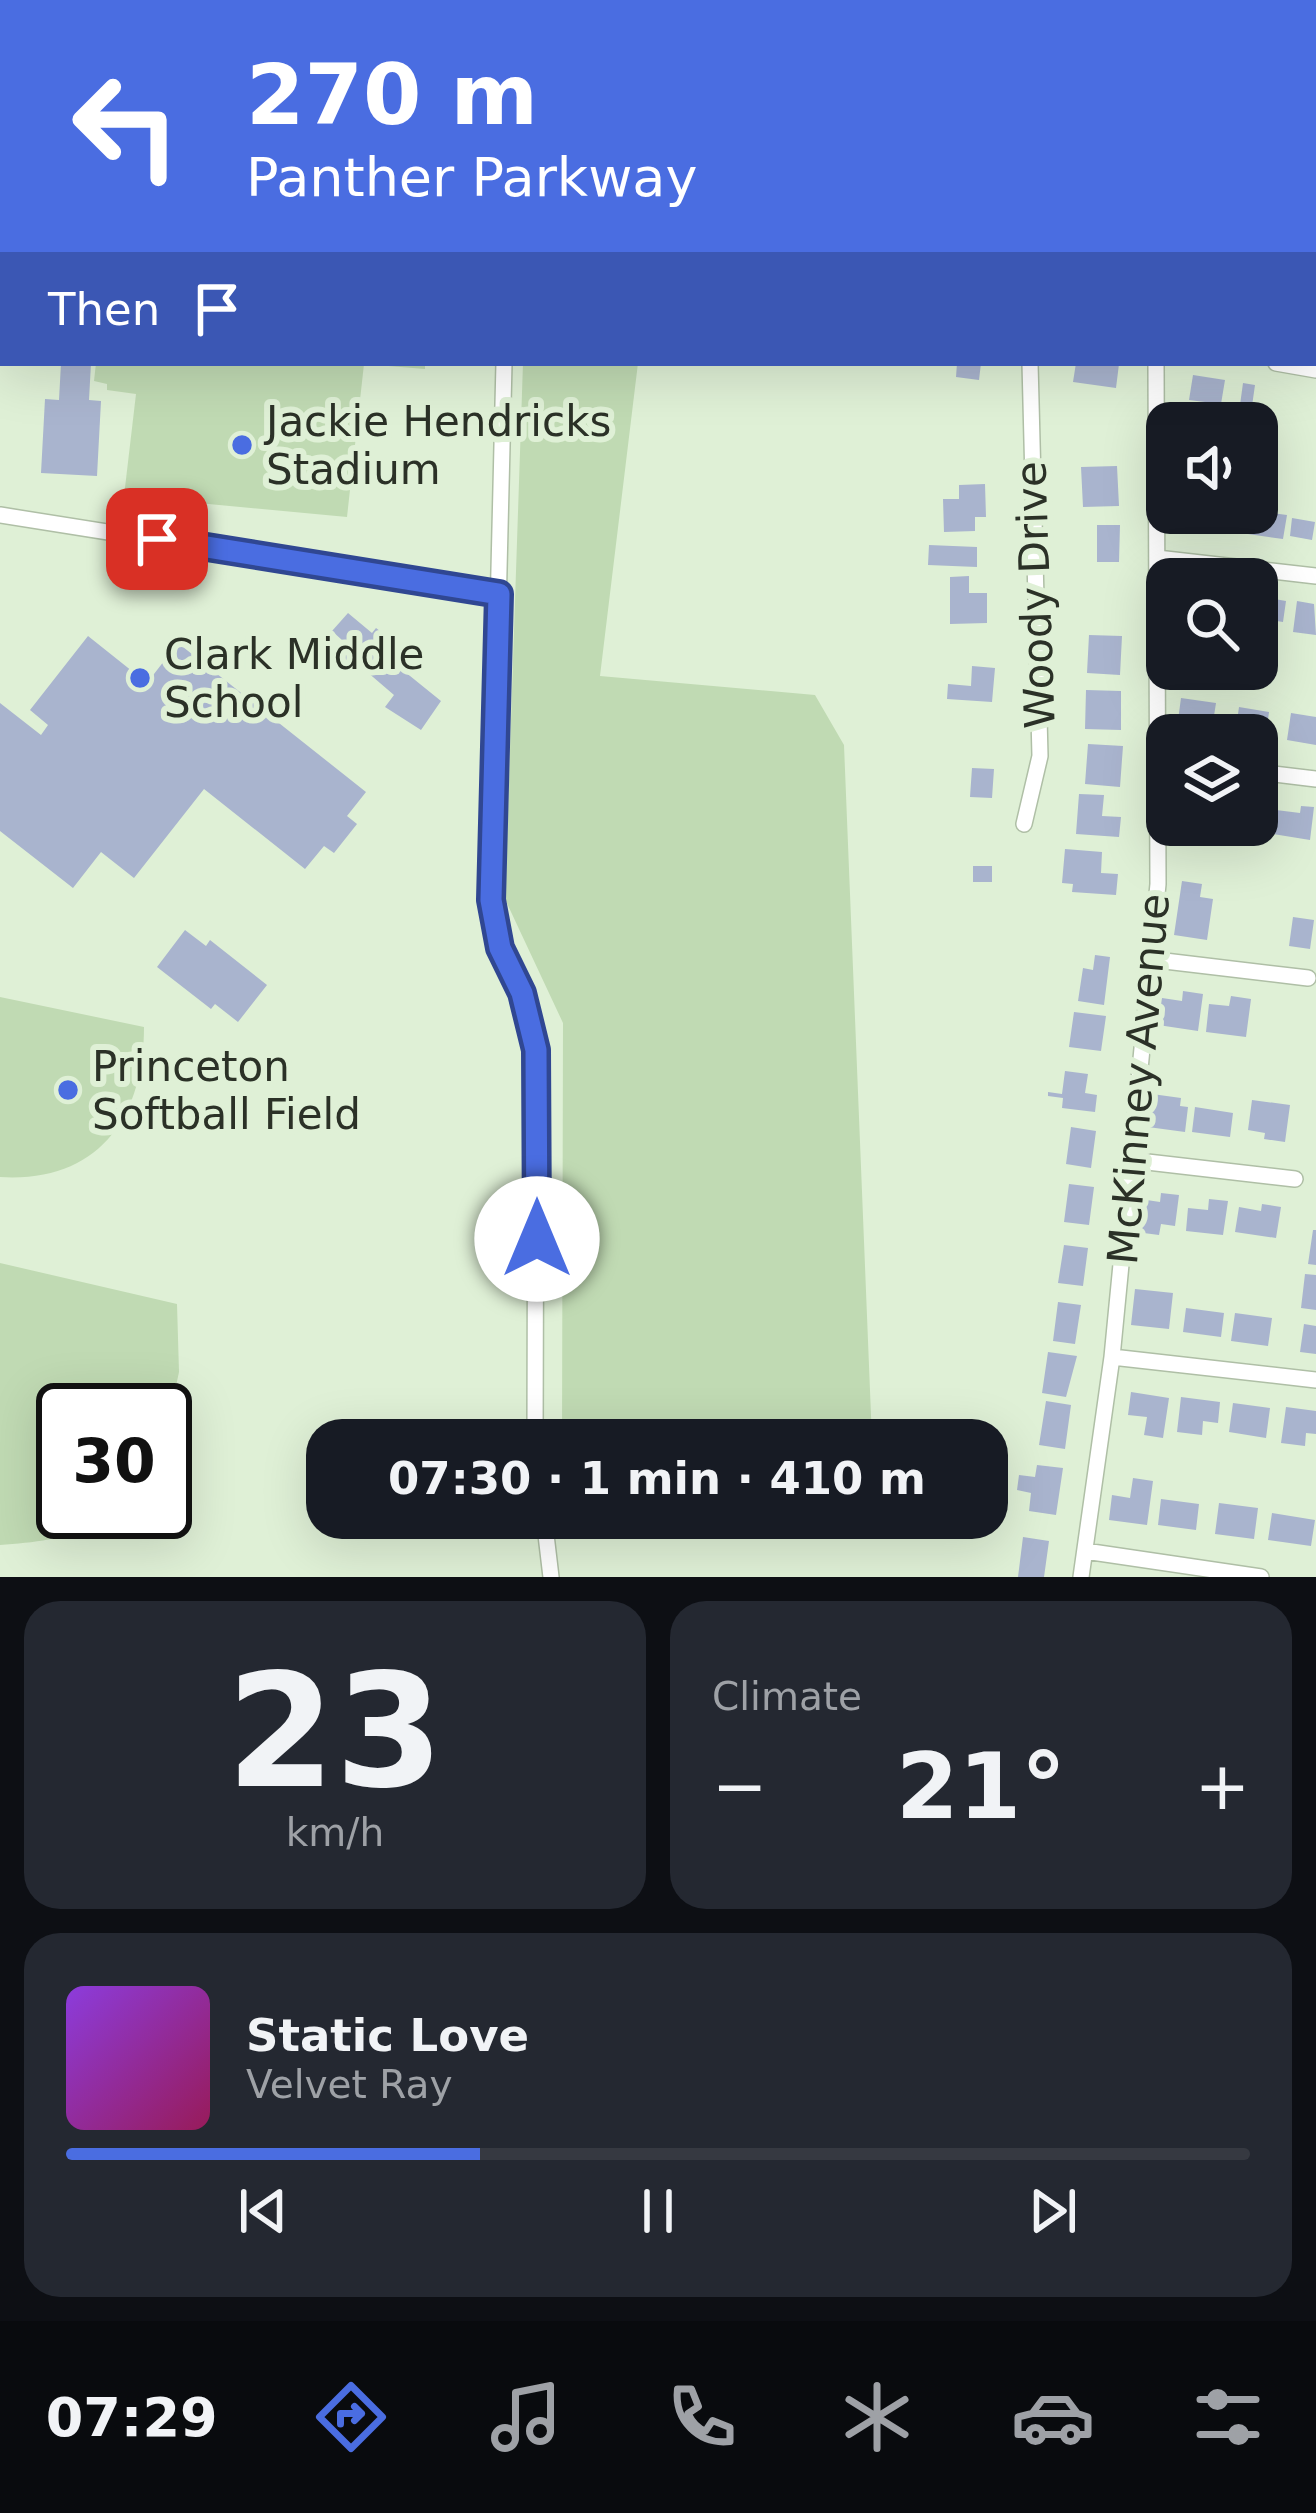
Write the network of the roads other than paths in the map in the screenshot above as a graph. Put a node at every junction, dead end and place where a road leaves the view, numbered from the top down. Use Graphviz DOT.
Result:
graph roads {
  1 [pos="504,366"];
  2 [pos="1030,366"];
  3 [pos="1156,366"];
  4 [pos="0,515"];
  5 [pos="1157,558"];
  6 [pos="1278,572"];
  7 [pos="1316,577"];
  8 [pos="499,594"];
  9 [pos="1278,774"];
  10 [pos="1316,779"];
  11 [pos="1024,824"];
  12 [pos="1159,846"];
  13 [pos="1148,959"];
  14 [pos="1308,978"];
  15 [pos="1130,1160"];
  16 [pos="1295,1180"];
  17 [pos="1112,1357"];
  18 [pos="1316,1381"];
  19 [pos="535,1419"];
  20 [pos="546,1539"];
  21 [pos="1085,1551"];
  22 [pos="551,1577"];
  23 [pos="1081,1577"];
  24 [pos="1262,1577"];
  1 -- 8 [label="street"];
  2 -- 11 [label="street, Woody Drive"];
  3 -- 5 [label="street, McKinney Avenue"];
  4 -- 8 [label="street"];
  6 -- 7 [label="street"];
  8 -- 19 [label="street"];
  9 -- 10 [label="street"];
  12 -- 13 [label="street, McKinney Avenue"];
  13 -- 14 [label="street"];
  13 -- 15 [label="street, McKinney Avenue"];
  15 -- 16 [label="street"];
  15 -- 17 [label="street, McKinney Avenue"];
  17 -- 18 [label="street"];
  17 -- 21 [label="street, McKinney Avenue"];
  20 -- 22 [label="street"];
  21 -- 23 [label="street, McKinney Avenue"];
  21 -- 24 [label="street"];
}
